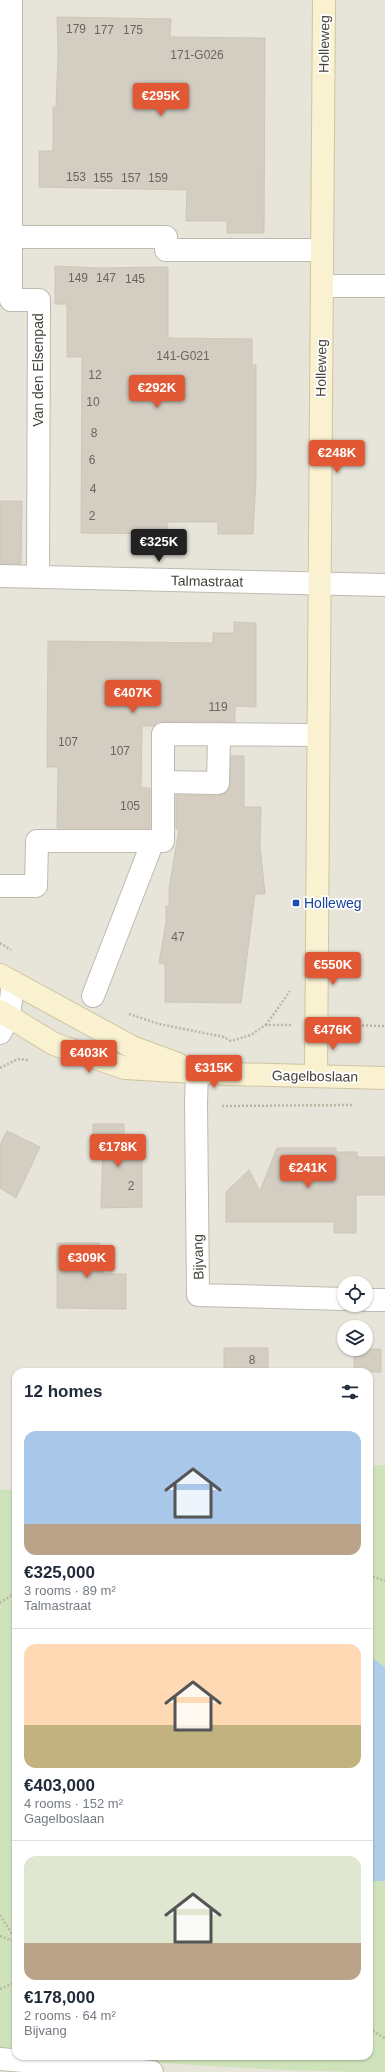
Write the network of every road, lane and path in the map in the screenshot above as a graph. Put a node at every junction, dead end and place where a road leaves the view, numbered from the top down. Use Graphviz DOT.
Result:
graph roads {
  1 [pos="11,0"];
  2 [pos="324,0"];
  3 [pos="6,24"];
  4 [pos="11,237"];
  5 [pos="322,250"];
  6 [pos="322,286"];
  7 [pos="385,286"];
  8 [pos="5,300"];
  9 [pos="0,576"];
  10 [pos="38,577"];
  11 [pos="318,584"];
  12 [pos="385,584"];
  13 [pos="219,735"];
  14 [pos="318,735"];
  15 [pos="162,782"];
  16 [pos="153,841"];
  17 [pos="0,886"];
  18 [pos="4,982"];
  19 [pos="93,996"];
  20 [pos="3,1020"];
  21 [pos="265,1025"];
  22 [pos="30,1060"];
  23 [pos="0,1068"];
  24 [pos="197,1072"];
  25 [pos="316,1076"];
  26 [pos="385,1078"];
  27 [pos="337,1299"];
  28 [pos="373,1300"];
  29 [pos="385,1300"];
  30 [pos="373,1576"];
  31 [pos="385,1581"];
  32 [pos="12,1595"];
  33 [pos="0,1603"];
  34 [pos="0,1915"];
  35 [pos="12,1934"];
  36 [pos="0,1936"];
  37 [pos="12,1940"];
  38 [pos="12,1984"];
  39 [pos="0,1989"];
  40 [pos="373,2031"];
  41 [pos="385,2038"];
  42 [pos="0,2059"];
  43 [pos="152,2072"];
  1 -- 3 [label="street, Van den Elsenpad"];
  2 -- 5 [label="street, Holleweg"];
  3 -- 4 [label="street, Van den Elsenpad"];
  4 -- 5 [label="street"];
  4 -- 8 [label="street, Van den Elsenpad"];
  5 -- 6 [label="street, Holleweg"];
  6 -- 7 [label="street"];
  6 -- 11 [label="street, Holleweg"];
  8 -- 10 [label="street, Van den Elsenpad"];
  9 -- 10 [label="street, Talmastraat"];
  10 -- 11 [label="street, Talmastraat"];
  11 -- 12 [label="street, Talmastraat"];
  11 -- 14 [label="street, Holleweg"];
  13 -- 14 [label="street"];
  13 -- 15 [label="street"];
  13 -- 15 [label="street"];
  14 -- 25 [label="street, Holleweg"];
  15 -- 16 [label="street"];
  16 -- 17 [label="street"];
  16 -- 19 [label="street"];
  18 -- 20 [label="street"];
  18 -- 24 [label="street, Gagelboslaan"];
  19 -- 21 [label="path"];
  20 -- 24 [label="street, Gagelboslaan"];
  22 -- 23 [label="path"];
  24 -- 25 [label="street, Gagelboslaan"];
  24 -- 27 [label="street, Bijvang"];
  25 -- 26 [label="street, Gagelboslaan"];
  28 -- 29 [label="street"];
  30 -- 31 [label="path"];
  32 -- 33 [label="path"];
  34 -- 35 [label="path"];
  36 -- 37 [label="path"];
  38 -- 39 [label="path"];
  40 -- 41 [label="path"];
  42 -- 43 [label="street"];
}
